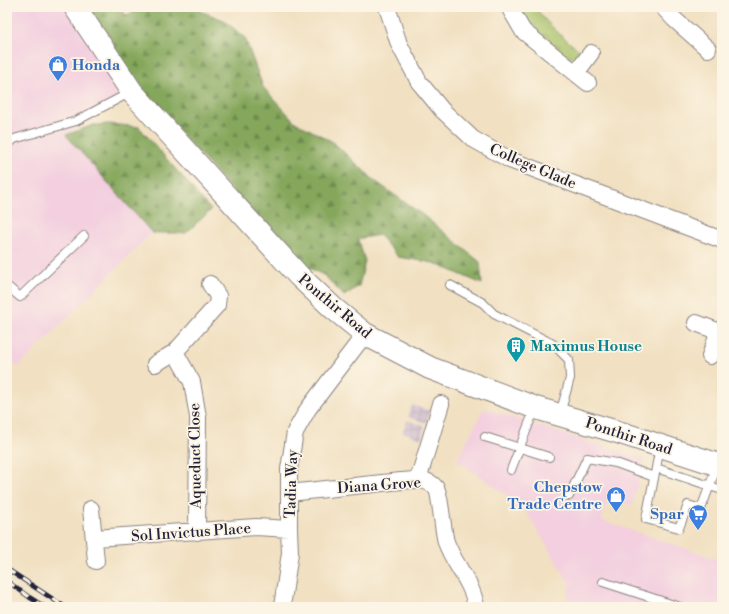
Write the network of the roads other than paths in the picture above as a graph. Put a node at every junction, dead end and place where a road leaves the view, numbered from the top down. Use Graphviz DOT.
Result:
graph roads {
  1 [pos="75,7"];
  2 [pos="387,7"];
  3 [pos="509,7"];
  4 [pos="663,7"];
  5 [pos="708,49"];
  6 [pos="591,53"];
  7 [pos="132,92"];
  8 [pos="10,138"];
  9 [pos="7,146"];
  10 [pos="84,236"];
  11 [pos="722,240"];
  12 [pos="210,284"];
  13 [pos="450,285"];
  14 [pos="7,286"];
  15 [pos="696,323"];
  16 [pos="721,332"];
  17 [pos="365,334"];
  18 [pos="175,352"];
  19 [pos="710,356"];
  20 [pos="156,364"];
  21 [pos="441,404"];
  22 [pos="536,408"];
  23 [pos="560,414"];
  24 [pos="485,438"];
  25 [pos="660,445"];
  26 [pos="520,448"];
  27 [pos="549,457"];
  28 [pos="720,465"];
  29 [pos="656,468"];
  30 [pos="511,470"];
  31 [pos="654,478"];
  32 [pos="418,480"];
  33 [pos="710,486"];
  34 [pos="722,490"];
  35 [pos="289,493"];
  36 [pos="569,496"];
  37 [pos="91,509"];
  38 [pos="289,529"];
  39 [pos="196,532"];
  40 [pos="94,538"];
  41 [pos="96,560"];
  42 [pos="603,582"];
  43 [pos="282,607"];
  44 [pos="476,607"];
  45 [pos="680,607"];
  1 -- 7 [label="main road, Ponthir Road"];
  2 -- 11 [label="street, College Glade"];
  3 -- 6 [label="street"];
  4 -- 5 [label="street"];
  7 -- 8 [label="lane"];
  7 -- 17 [label="main road, Ponthir Road"];
  8 -- 9 [label="lane"];
  10 -- 14 [label="lane"];
  12 -- 18 [label="street"];
  13 -- 23 [label="lane"];
  15 -- 16 [label="street"];
  16 -- 19 [label="street"];
  17 -- 22 [label="main road, Ponthir Road"];
  17 -- 35 [label="street, Tadia Way"];
  18 -- 20 [label="street"];
  18 -- 39 [label="street, Aqueduct Close"];
  21 -- 32 [label="street"];
  22 -- 23 [label="main road, Ponthir Road"];
  22 -- 26 [label="lane"];
  23 -- 25 [label="main road, Ponthir Road"];
  24 -- 26 [label="lane"];
  25 -- 28 [label="main road, Ponthir Road"];
  25 -- 29 [label="lane"];
  26 -- 27 [label="lane"];
  26 -- 30 [label="lane"];
  28 -- 33 [label="lane"];
  29 -- 31 [label="lane"];
  29 -- 33 [label="lane"];
  31 -- 33 [label="lane"];
  31 -- 36 [label="lane"];
  32 -- 35 [label="street, Diana Grove"];
  32 -- 44 [label="street, Diana Grove"];
  33 -- 34 [label="lane"];
  35 -- 38 [label="street, Tadia Way"];
  37 -- 40 [label="street"];
  38 -- 39 [label="street, Sol Invictus Place"];
  38 -- 43 [label="street, Tadia Way"];
  39 -- 40 [label="street, Sol Invictus Place"];
  40 -- 41 [label="street"];
  42 -- 45 [label="lane"];
}
